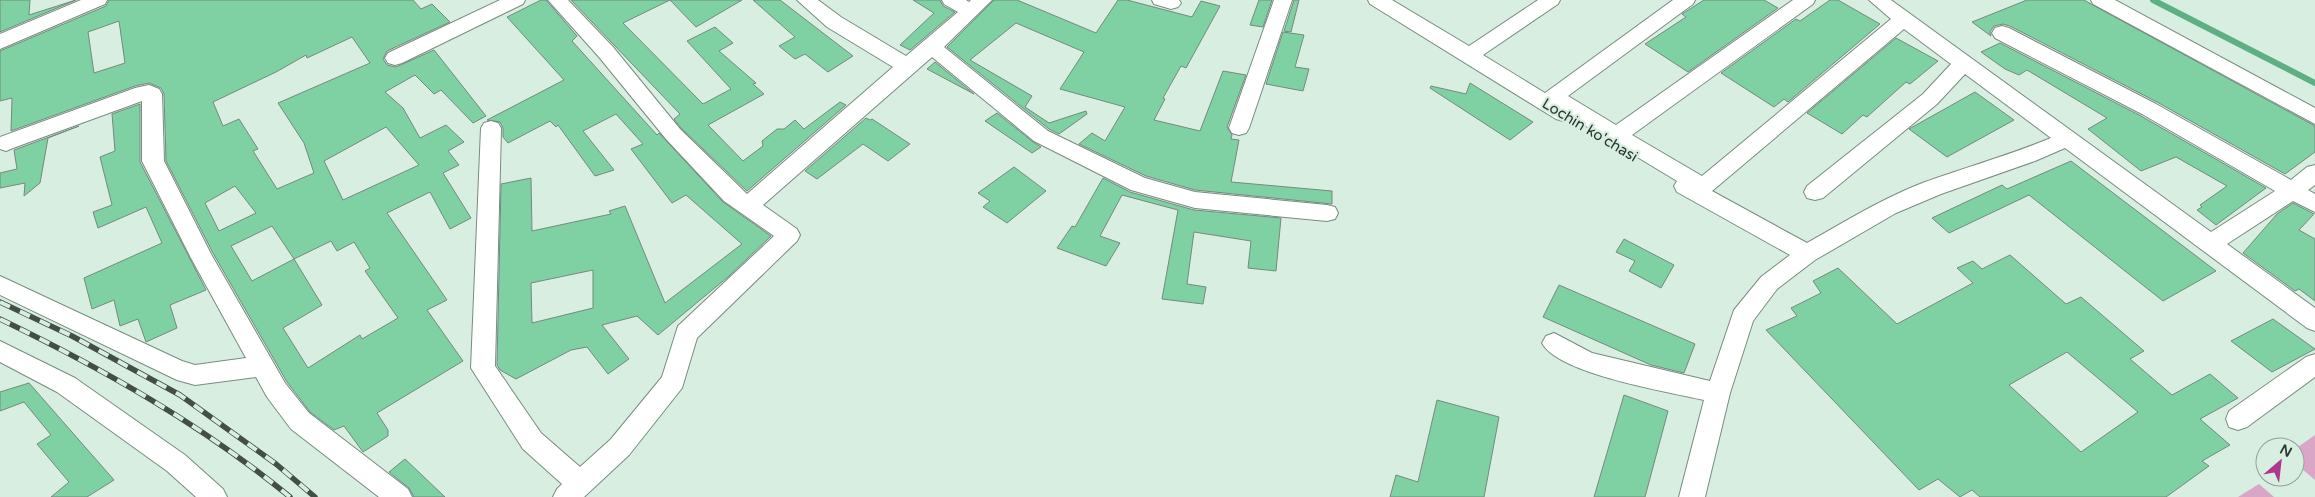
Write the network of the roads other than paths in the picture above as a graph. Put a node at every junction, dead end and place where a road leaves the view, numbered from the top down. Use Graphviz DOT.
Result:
graph roads {
  1 [pos="98,0"];
  2 [pos="516,0"];
  3 [pos="557,0"];
  4 [pos="806,0"];
  5 [pos="951,0"];
  6 [pos="1283,0"];
  7 [pos="1377,0"];
  8 [pos="1550,0"];
  9 [pos="1686,0"];
  10 [pos="1806,0"];
  11 [pos="1878,0"];
  12 [pos="2100,0"];
  13 [pos="977,5"];
  14 [pos="1904,19"];
  15 [pos="2002,33"];
  16 [pos="0,42"];
  17 [pos="932,47"];
  18 [pos="1468,56"];
  19 [pos="395,58"];
  20 [pos="1964,63"];
  21 [pos="907,66"];
  22 [pos="2315,117"];
  23 [pos="492,128"];
  24 [pos="1239,128"];
  25 [pos="1616,136"];
  26 [pos="2067,139"];
  27 [pos="6,143"];
  28 [pos="2315,173"];
  29 [pos="2292,191"];
  30 [pos="1815,192"];
  31 [pos="2315,204"];
  32 [pos="747,207"];
  33 [pos="1327,214"];
  34 [pos="2210,244"];
  35 [pos="1807,254"];
  36 [pos="0,285"];
  37 [pos="2315,321"];
  38 [pos="1554,343"];
  39 [pos="0,351"];
  40 [pos="2315,364"];
  41 [pos="261,366"];
  42 [pos="1718,393"];
  43 [pos="2238,419"];
  44 [pos="573,490"];
  45 [pos="214,497"];
  46 [pos="399,497"];
  47 [pos="1692,497"];
  1 -- 16 [label="street"];
  2 -- 19 [label="street"];
  3 -- 32 [label="street"];
  4 -- 21 [label="street"];
  5 -- 13 [label="street"];
  6 -- 24 [label="street"];
  7 -- 18 [label="street, Lochin ko'chasi"];
  8 -- 18 [label="street"];
  9 -- 25 [label="street"];
  10 -- 25 [label="street"];
  11 -- 14 [label="street"];
  12 -- 22 [label="street"];
  13 -- 17 [label="street"];
  14 -- 20 [label="street"];
  14 -- 25 [label="street"];
  15 -- 29 [label="street"];
  17 -- 21 [label="street"];
  17 -- 33 [label="street"];
  18 -- 35 [label="street, Lochin ko'chasi"];
  20 -- 26 [label="street"];
  20 -- 30 [label="street"];
  21 -- 32 [label="street"];
  23 -- 44 [label="street"];
  26 -- 34 [label="street"];
  26 -- 35 [label="street"];
  27 -- 41 [label="street"];
  28 -- 29 [label="street"];
  29 -- 31 [label="street"];
  29 -- 34 [label="street"];
  32 -- 44 [label="street"];
  34 -- 37 [label="street"];
  35 -- 42 [label="street"];
  36 -- 41 [label="street"];
  38 -- 42 [label="street"];
  39 -- 45 [label="street"];
  40 -- 43 [label="street"];
  41 -- 46 [label="street"];
  42 -- 47 [label="street"];
}
